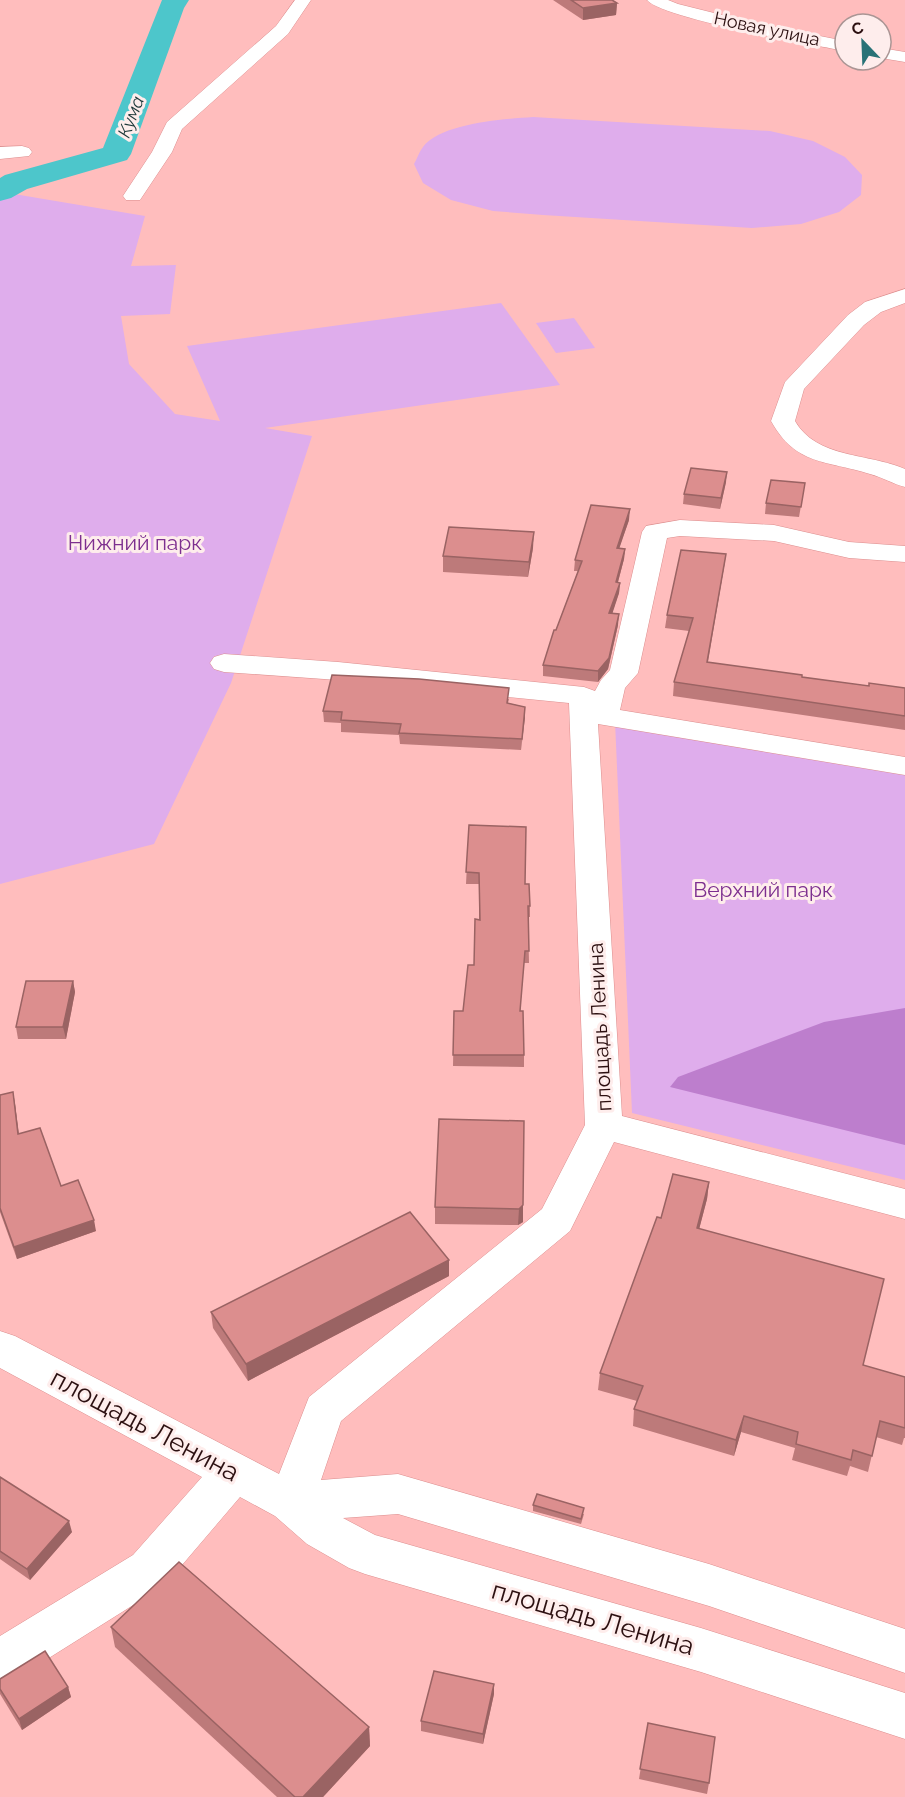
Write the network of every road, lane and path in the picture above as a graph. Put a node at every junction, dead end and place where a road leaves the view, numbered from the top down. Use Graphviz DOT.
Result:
graph roads {
  1 [pos="303,0"];
  2 [pos="655,0"];
  3 [pos="833,44"];
  4 [pos="0,153"];
  5 [pos="22,153"];
  6 [pos="133,196"];
  7 [pos="905,296"];
  8 [pos="905,460"];
  9 [pos="872,466"];
  10 [pos="905,479"];
  11 [pos="905,554"];
  12 [pos="224,663"];
  13 [pos="594,715"];
  14 [pos="905,766"];
  15 [pos="604,1125"];
  16 [pos="905,1204"];
  17 [pos="0,1348"];
  18 [pos="234,1472"];
  19 [pos="291,1502"];
  20 [pos="905,1651"];
  21 [pos="0,1662"];
  22 [pos="905,1716"];
  1 -- 6 [label="street"];
  2 -- 3 [label="street, Новая улица"];
  4 -- 5 [label="street"];
  7 -- 9 [label="street"];
  8 -- 9 [label="street"];
  9 -- 10 [label="street"];
  11 -- 13 [label="street"];
  12 -- 13 [label="street"];
  13 -- 14 [label="street"];
  13 -- 15 [label="street, площадь Ленина"];
  15 -- 16 [label="street"];
  15 -- 19 [label="street, площадь Ленина"];
  17 -- 18 [label="street, площадь Ленина"];
  18 -- 19 [label="street, площадь Ленина"];
  18 -- 21 [label="street"];
  19 -- 20 [label="street"];
  19 -- 22 [label="street, площадь Ленина"];
}
